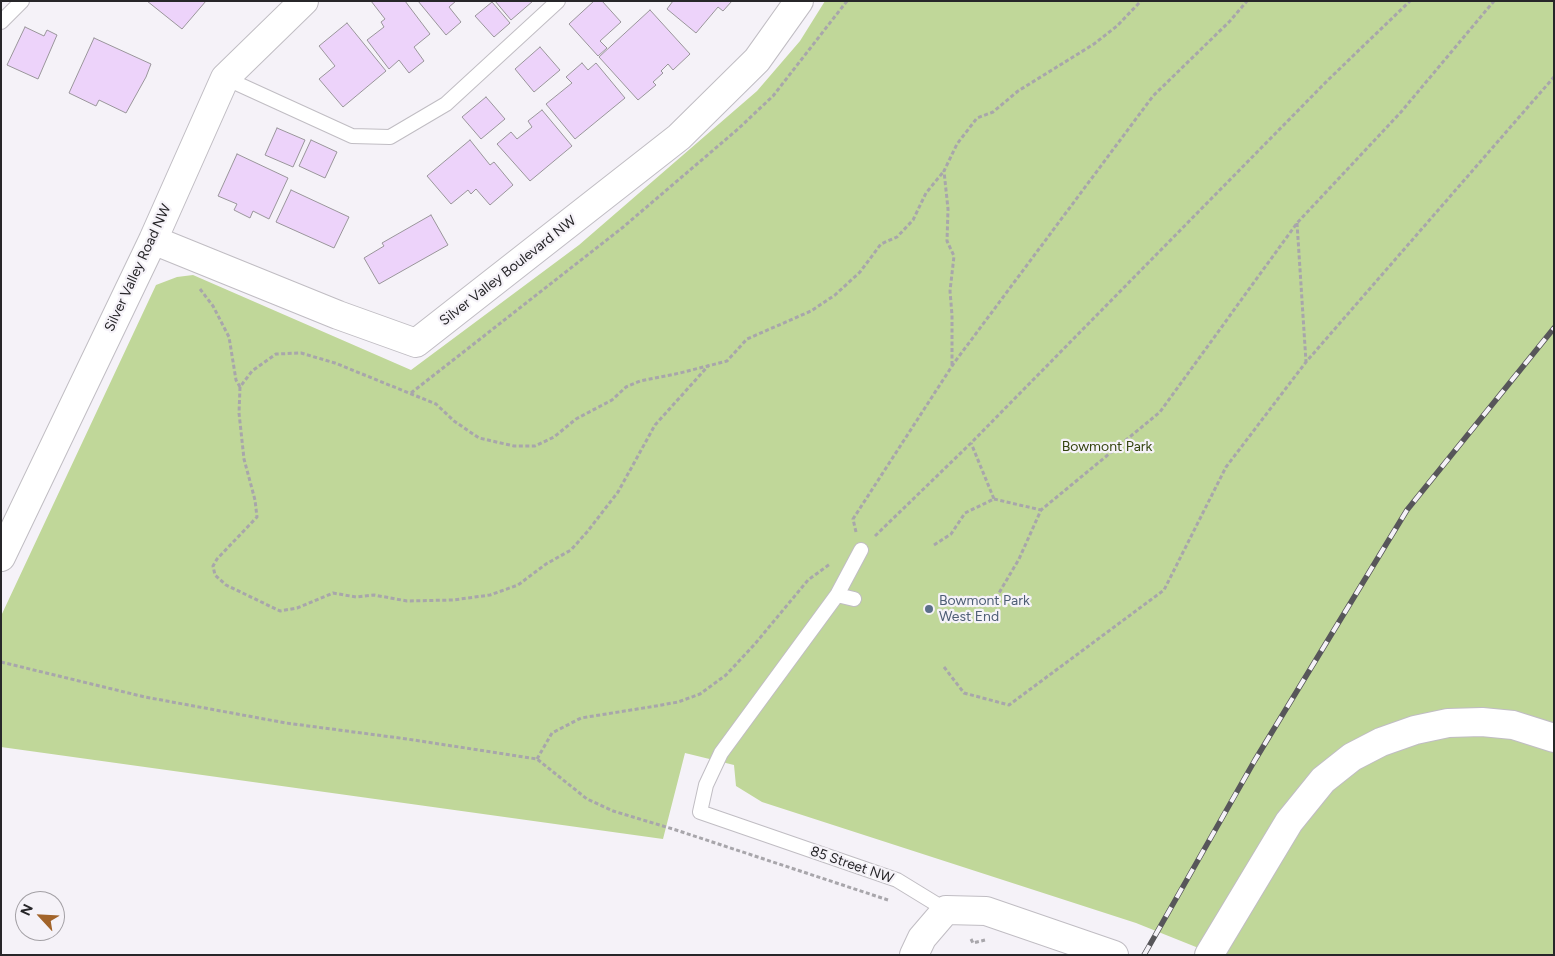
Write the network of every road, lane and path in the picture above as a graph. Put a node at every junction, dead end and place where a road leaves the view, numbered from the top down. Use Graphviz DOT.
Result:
graph roads {
  1 [pos="22,1"];
  2 [pos="304,1"];
  3 [pos="558,1"];
  4 [pos="799,1"];
  5 [pos="847,1"];
  6 [pos="1141,1"];
  7 [pos="1247,1"];
  8 [pos="1410,1"];
  9 [pos="1494,1"];
  10 [pos="1,22"];
  11 [pos="1554,77"];
  12 [pos="225,78"];
  13 [pos="944,171"];
  14 [pos="1297,224"];
  15 [pos="153,240"];
  16 [pos="196,284"];
  17 [pos="1306,362"];
  18 [pos="710,364"];
  19 [pos="952,367"];
  20 [pos="240,387"];
  21 [pos="410,394"];
  22 [pos="971,442"];
  23 [pos="994,499"];
  24 [pos="1041,510"];
  25 [pos="934,545"];
  26 [pos="861,550"];
  27 [pos="1,557"];
  28 [pos="837,596"];
  29 [pos="996,598"];
  30 [pos="854,599"];
  31 [pos="1,662"];
  32 [pos="944,667"];
  33 [pos="1554,738"];
  34 [pos="537,760"];
  35 [pos="888,900"];
  36 [pos="946,910"];
  37 [pos="914,955"];
  38 [pos="1114,955"];
  39 [pos="1209,955"];
  1 -- 10 [label="lane"];
  2 -- 12 [label="street, Silver Valley Road NW"];
  3 -- 12 [label="lane"];
  4 -- 15 [label="street, Silver Valley Boulevard NW"];
  5 -- 21 [label="path"];
  6 -- 13 [label="path"];
  7 -- 19 [label="path"];
  8 -- 22 [label="path"];
  9 -- 14 [label="path"];
  11 -- 17 [label="path"];
  12 -- 15 [label="street, Silver Valley Road NW"];
  13 -- 18 [label="path"];
  13 -- 19 [label="path"];
  14 -- 17 [label="path"];
  14 -- 24 [label="path"];
  15 -- 27 [label="street, Silver Valley Road NW"];
  16 -- 20 [label="path"];
  17 -- 32 [label="path"];
  18 -- 20 [label="path"];
  18 -- 21 [label="path"];
  19 -- 26 [label="path"];
  20 -- 21 [label="path"];
  22 -- 23 [label="path"];
  22 -- 26 [label="path"];
  23 -- 24 [label="path"];
  23 -- 25 [label="path"];
  24 -- 29 [label="path"];
  26 -- 28 [label="lane"];
  26 -- 34 [label="path"];
  28 -- 30 [label="lane"];
  28 -- 36 [label="lane, 85 Street NW"];
  31 -- 34 [label="path"];
  33 -- 39 [label="street"];
  34 -- 35 [label="path"];
  36 -- 37 [label="street"];
  36 -- 38 [label="street"];
}
